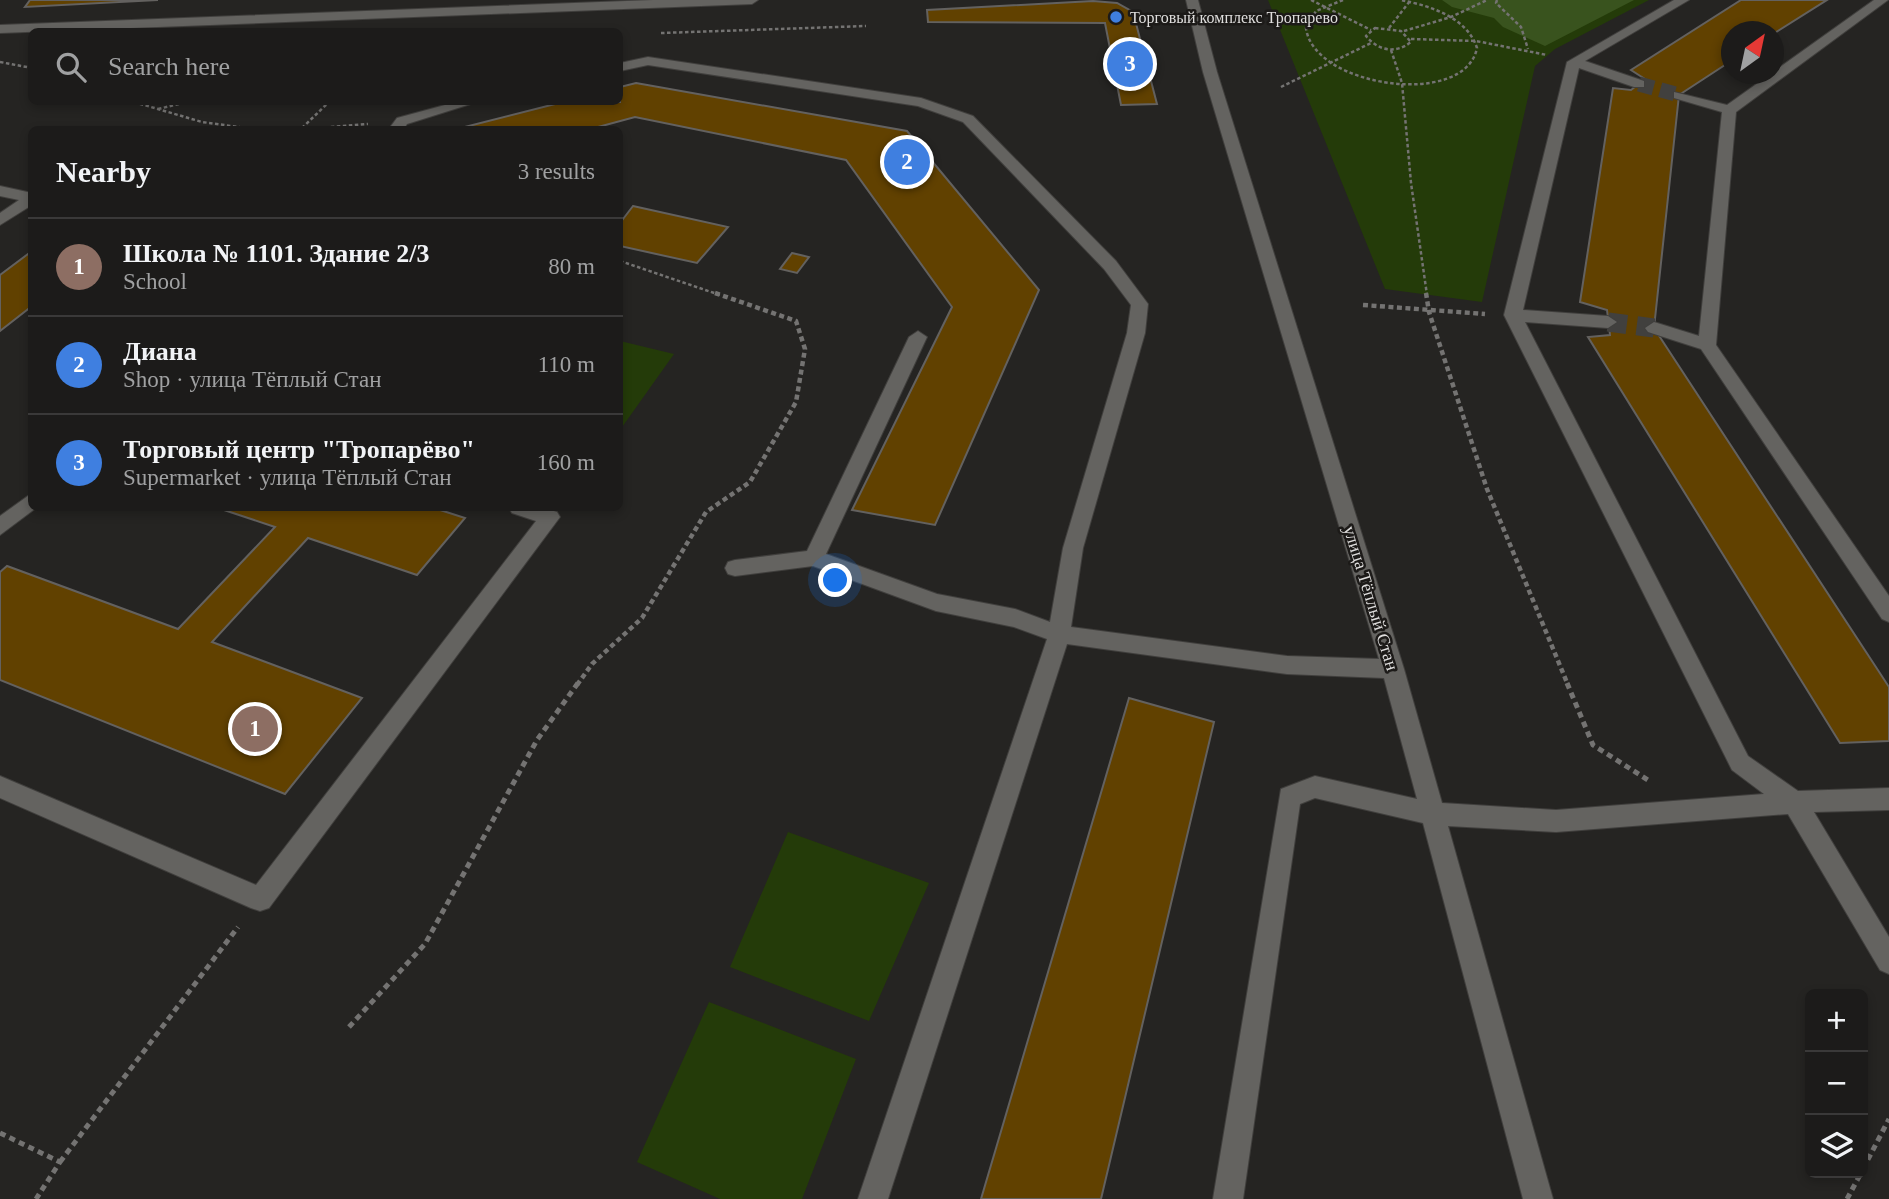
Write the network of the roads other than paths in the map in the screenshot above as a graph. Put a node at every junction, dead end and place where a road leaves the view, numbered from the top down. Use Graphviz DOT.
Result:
graph roads {
  1 [pos="752,0"];
  2 [pos="1192,0"];
  3 [pos="1683,0"];
  4 [pos="1882,0"];
  5 [pos="560,4"];
  6 [pos="0,29"];
  7 [pos="1574,62"];
  8 [pos="623,66"];
  9 [pos="1639,84"];
  10 [pos="1679,95"];
  11 [pos="461,105"];
  12 [pos="1729,110"];
  13 [pos="398,125"];
  14 [pos="0,191"];
  15 [pos="28,197"];
  16 [pos="28,201"];
  17 [pos="0,220"];
  18 [pos="1513,315"];
  19 [pos="1608,322"];
  20 [pos="1654,328"];
  21 [pos="918,337"];
  22 [pos="1707,345"];
  23 [pos="28,503"];
  24 [pos="529,511"];
  25 [pos="0,527"];
  26 [pos="814,558"];
  27 [pos="735,568"];
  28 [pos="1889,613"];
  29 [pos="1059,634"];
  30 [pos="1393,670"];
  31 [pos="0,787"];
  32 [pos="1889,799"];
  33 [pos="1794,802"];
  34 [pos="1433,814"];
  35 [pos="1889,961"];
  36 [pos="873,1199"];
  37 [pos="1228,1199"];
  38 [pos="1538,1199"];
  1 -- 5 [label="street"];
  2 -- 30 [label="street, улица Тёплый Стан"];
  3 -- 7 [label="street"];
  4 -- 12 [label="street"];
  5 -- 6 [label="street"];
  7 -- 9 [label="street"];
  7 -- 18 [label="street"];
  8 -- 29 [label="street"];
  10 -- 12 [label="street"];
  11 -- 13 [label="street"];
  12 -- 22 [label="street"];
  14 -- 15 [label="street"];
  16 -- 17 [label="street"];
  18 -- 19 [label="street"];
  18 -- 33 [label="street"];
  20 -- 22 [label="street"];
  21 -- 26 [label="street"];
  22 -- 28 [label="street"];
  23 -- 25 [label="street"];
  24 -- 31 [label="street"];
  26 -- 27 [label="street"];
  26 -- 29 [label="street"];
  29 -- 30 [label="street"];
  29 -- 36 [label="street"];
  30 -- 34 [label="street, улица Тёплый Стан"];
  32 -- 33 [label="street"];
  33 -- 34 [label="street"];
  33 -- 35 [label="street"];
  34 -- 37 [label="street"];
  34 -- 38 [label="street, улица Тёплый Стан"];
}
